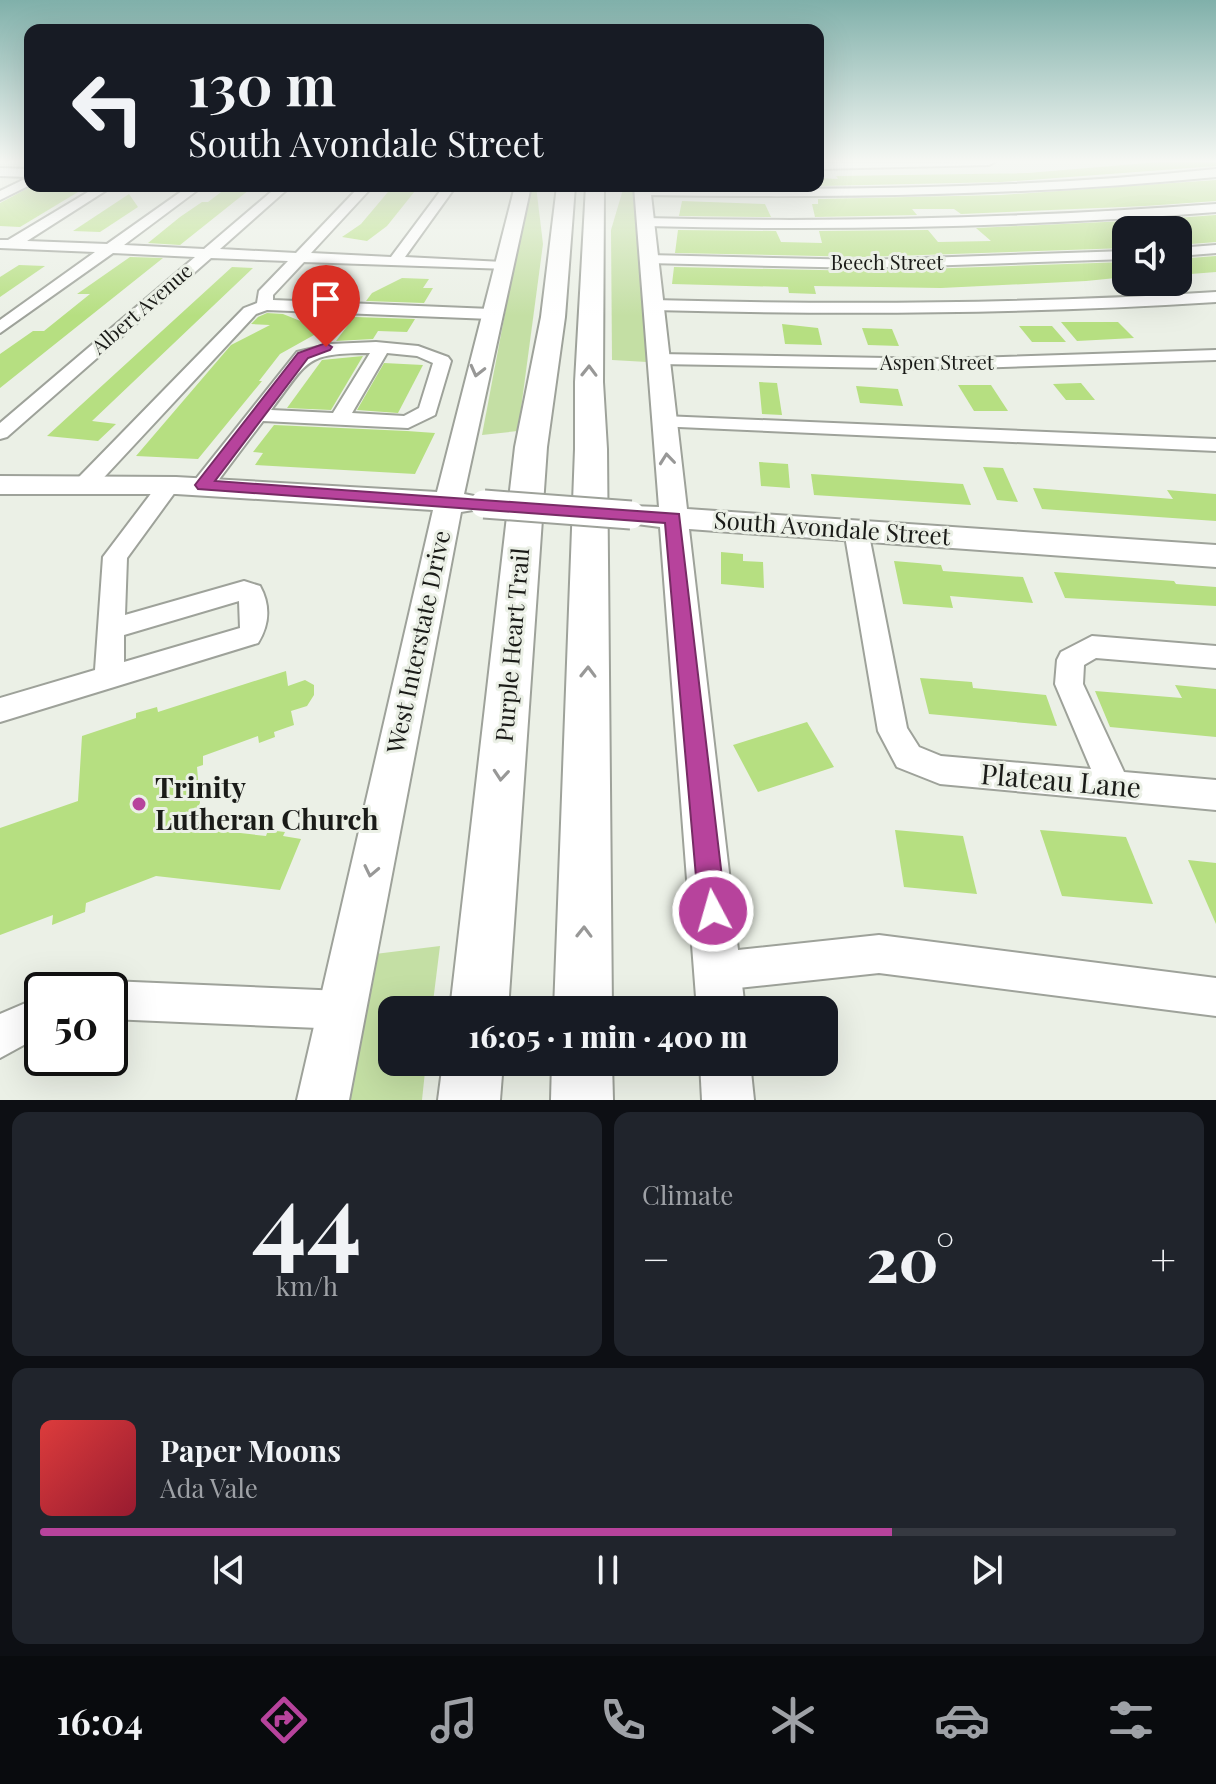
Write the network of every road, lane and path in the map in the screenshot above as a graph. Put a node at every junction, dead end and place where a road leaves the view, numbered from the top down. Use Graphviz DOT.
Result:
graph roads {
  1 [pos="61,213"];
  2 [pos="159,213"];
  3 [pos="254,213"];
  4 [pos="341,213"];
  5 [pos="430,213"];
  6 [pos="516,213"];
  7 [pos="544,213"];
  8 [pos="563,213"];
  9 [pos="621,213"];
  10 [pos="633,213"];
  11 [pos="789,213"];
  12 [pos="1150,213"];
  13 [pos="4,247"];
  14 [pos="110,249"];
  15 [pos="1216,249"];
  16 [pos="1192,251"];
  17 [pos="208,253"];
  18 [pos="1112,255"];
  19 [pos="300,257"];
  20 [pos="648,259"];
  21 [pos="395,261"];
  22 [pos="503,266"];
  23 [pos="1216,297"];
  24 [pos="265,305"];
  25 [pos="653,305"];
  26 [pos="491,314"];
  27 [pos="553,317"];
  28 [pos="0,328"];
  29 [pos="381,349"];
  30 [pos="1216,355"];
  31 [pos="658,359"];
  32 [pos="258,415"];
  33 [pos="338,420"];
  34 [pos="663,422"];
  35 [pos="0,433"];
  36 [pos="1216,445"];
  37 [pos="87,482"];
  38 [pos="170,484"];
  39 [pos="0,485"];
  40 [pos="203,485"];
  41 [pos="449,502"];
  42 [pos="673,518"];
  43 [pos="856,530"];
  44 [pos="1216,556"];
  45 [pos="112,629"];
  46 [pos="1216,657"];
  47 [pos="109,678"];
  48 [pos="0,710"];
  49 [pos="1114,785"];
  50 [pos="1216,795"];
  51 [pos="719,971"];
  52 [pos="480,996"];
  53 [pos="583,996"];
  54 [pos="720,996"];
  55 [pos="1216,997"];
  56 [pos="128,1001"];
  57 [pos="342,1010"];
  58 [pos="24,1023"];
  59 [pos="0,1038"];
  60 [pos="472,1076"];
  61 [pos="582,1076"];
  62 [pos="726,1076"];
  63 [pos="323,1100"];
  64 [pos="469,1100"];
  65 [pos="582,1100"];
  66 [pos="728,1100"];
  1 -- 13 [label="street"];
  2 -- 14 [label="street"];
  3 -- 17 [label="street, Albert Avenue"];
  4 -- 19 [label="street"];
  5 -- 21 [label="street"];
  6 -- 22 [label="main road, West Interstate Drive"];
  7 -- 27 [label="highway"];
  8 -- 27 [label="highway, Purple Heart Trail"];
  53 -- 9 [label="highway, one-way"];
  10 -- 20 [label="main road"];
  11 -- 12 [label="street"];
  13 -- 14 [label="street"];
  14 -- 17 [label="street"];
  14 -- 28 [label="street"];
  15 -- 16 [label="street"];
  17 -- 19 [label="street"];
  17 -- 35 [label="street, Albert Avenue"];
  18 -- 20 [label="street, Beech Street"];
  19 -- 21 [label="street"];
  19 -- 24 [label="street"];
  20 -- 25 [label="main road"];
  21 -- 22 [label="street"];
  22 -- 26 [label="main road, West Interstate Drive"];
  23 -- 25 [label="street"];
  24 -- 26 [label="street"];
  24 -- 37 [label="street"];
  25 -- 31 [label="main road"];
  26 -- 41 [label="main road, West Interstate Drive, one-way"];
  27 -- 52 [label="highway, Purple Heart Trail, one-way"];
  29 -- 32 [label="street"];
  29 -- 33 [label="street"];
  29 -- 33 [label="street"];
  30 -- 31 [label="street, Aspen Street"];
  31 -- 34 [label="main road"];
  32 -- 33 [label="street"];
  32 -- 40 [label="street"];
  34 -- 36 [label="street"];
  42 -- 34 [label="main road, one-way"];
  37 -- 38 [label="main road, South Avondale Street"];
  37 -- 39 [label="main road, South Avondale Street"];
  38 -- 40 [label="main road, South Avondale Street"];
  38 -- 45 [label="street"];
  40 -- 41 [label="main road, South Avondale Street"];
  41 -- 42 [label="main road, South Avondale Street, bridge"];
  41 -- 57 [label="main road, West Interstate Drive, one-way"];
  42 -- 43 [label="main road, South Avondale Street"];
  42 -- 51 [label="main road"];
  43 -- 44 [label="main road, South Avondale Street"];
  43 -- 49 [label="street, Plateau Lane"];
  45 -- 47 [label="street"];
  45 -- 47 [label="street"];
  46 -- 49 [label="street"];
  47 -- 48 [label="street"];
  49 -- 50 [label="street, Plateau Lane"];
  51 -- 54 [label="main road"];
  51 -- 55 [label="street"];
  56 -- 57 [label="street"];
  57 -- 63 [label="main road, West Interstate Drive"];
  58 -- 59 [label="street"];
  60 -- 64 [label="highway"];
  61 -- 65 [label="highway"];
  62 -- 66 [label="main road"];
}
